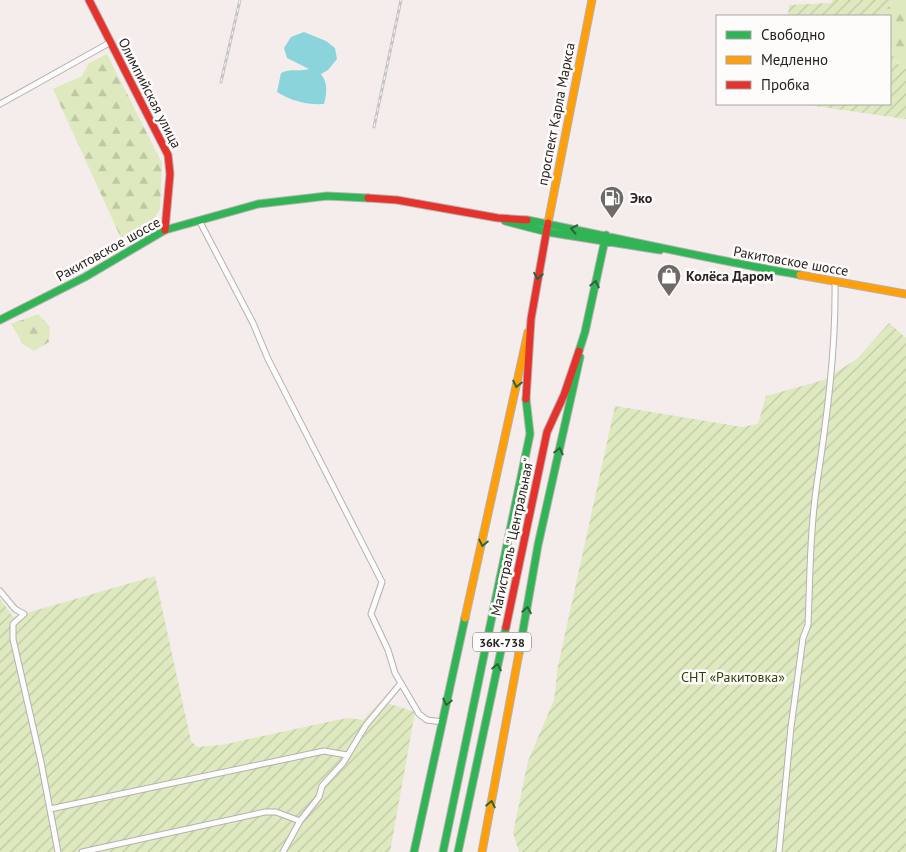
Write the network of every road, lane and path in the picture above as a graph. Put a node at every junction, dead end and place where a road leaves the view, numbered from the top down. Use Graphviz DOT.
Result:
graph roads {
  1 [pos="89,0"];
  2 [pos="592,0"];
  3 [pos="111,42"];
  4 [pos="0,104"];
  5 [pos="498,218"];
  6 [pos="199,220"];
  7 [pos="548,223"];
  8 [pos="165,230"];
  9 [pos="547,232"];
  10 [pos="605,239"];
  11 [pos="835,282"];
  12 [pos="906,294"];
  13 [pos="530,319"];
  14 [pos="0,320"];
  15 [pos="585,332"];
  16 [pos="0,590"];
  17 [pos="401,683"];
  18 [pos="443,722"];
  19 [pos="346,755"];
  20 [pos="50,809"];
  21 [pos="300,820"];
  22 [pos="58,852"];
  23 [pos="82,852"];
  24 [pos="283,852"];
  25 [pos="414,852"];
  26 [pos="443,852"];
  27 [pos="458,852"];
  28 [pos="483,852"];
  29 [pos="779,852"];
  1 -- 3 [label="main road, Олимпийская улица"];
  2 -- 7 [label="main road, проспект Карла Маркса"];
  3 -- 4 [label="street"];
  3 -- 8 [label="main road, Олимпийская улица"];
  5 -- 6 [label="main road, Ракитовское шоссе"];
  5 -- 7 [label="main road, Ракитовское шоссе"];
  5 -- 9 [label="main road, Ракитовское шоссе"];
  6 -- 8 [label="main road, Ракитовское шоссе"];
  6 -- 17 [label="street"];
  7 -- 9 [label="main road, проспект Карла Маркса"];
  10 -- 7 [label="main road, Ракитовское шоссе, one-way"];
  8 -- 14 [label="main road, Ракитовское шоссе"];
  9 -- 10 [label="main road, Ракитовское шоссе"];
  9 -- 13 [label="main road, 36К-738, one-way"];
  10 -- 11 [label="main road, Ракитовское шоссе"];
  15 -- 10 [label="main road, 36К-738, one-way"];
  11 -- 12 [label="main road, Ракитовское шоссе"];
  11 -- 29 [label="street"];
  13 -- 18 [label="main road, one-way"];
  13 -- 26 [label="main road, Магистраль \"Центральная\" / 36К-738"];
  27 -- 15 [label="main road, Магистраль \"Центральная\" / 36К-738, one-way"];
  28 -- 15 [label="main road, one-way"];
  16 -- 20 [label="street"];
  17 -- 18 [label="street"];
  17 -- 19 [label="street"];
  18 -- 25 [label="main road"];
  19 -- 20 [label="street"];
  19 -- 21 [label="street"];
  20 -- 22 [label="street"];
  21 -- 23 [label="street"];
  21 -- 24 [label="street"];
}
